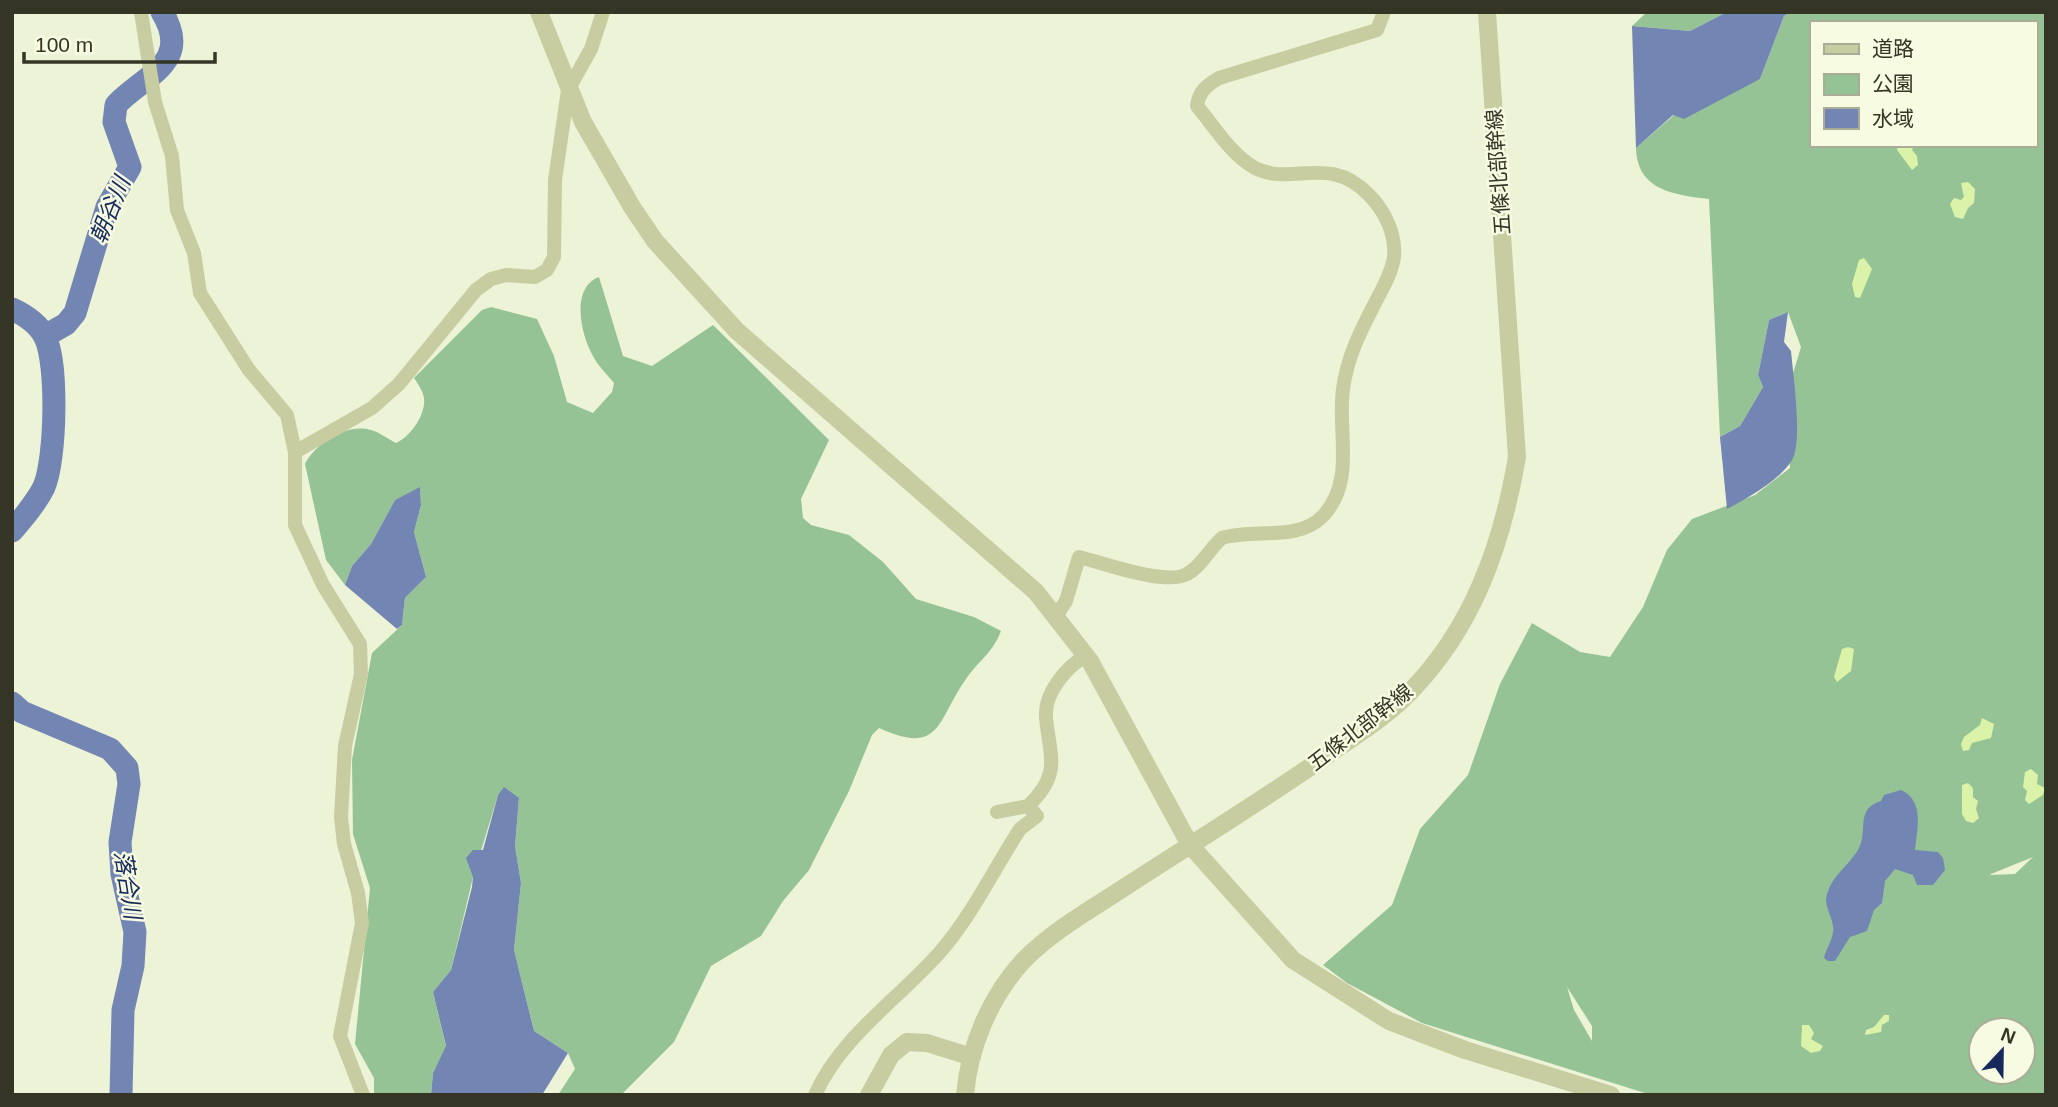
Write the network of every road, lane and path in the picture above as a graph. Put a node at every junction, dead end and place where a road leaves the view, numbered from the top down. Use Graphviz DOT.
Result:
graph roads {
  1 [pos="141,12"];
  2 [pos="539,12"];
  3 [pos="603,12"];
  4 [pos="1384,12"];
  5 [pos="1487,12"];
  6 [pos="568,90"];
  7 [pos="295,452"];
  8 [pos="1056,616"];
  9 [pos="1086,656"];
  10 [pos="1032,811"];
  11 [pos="997,812"];
  12 [pos="1191,845"];
  13 [pos="972,1057"];
  14 [pos="363,1095"];
  15 [pos="815,1095"];
  16 [pos="869,1095"];
  17 [pos="965,1095"];
  18 [pos="1611,1095"];
  1 -- 7 [label="street"];
  2 -- 6 [label="street"];
  3 -- 6 [label="street"];
  4 -- 8 [label="street"];
  5 -- 12 [label="street, 五條北部幹線"];
  6 -- 7 [label="street"];
  6 -- 8 [label="street"];
  7 -- 14 [label="street"];
  8 -- 9 [label="street"];
  9 -- 10 [label="street"];
  9 -- 12 [label="street"];
  10 -- 11 [label="street"];
  10 -- 15 [label="street"];
  12 -- 13 [label="street, 五條北部幹線"];
  12 -- 18 [label="street"];
  13 -- 16 [label="street"];
  13 -- 17 [label="street, 五條北部幹線"];
}
